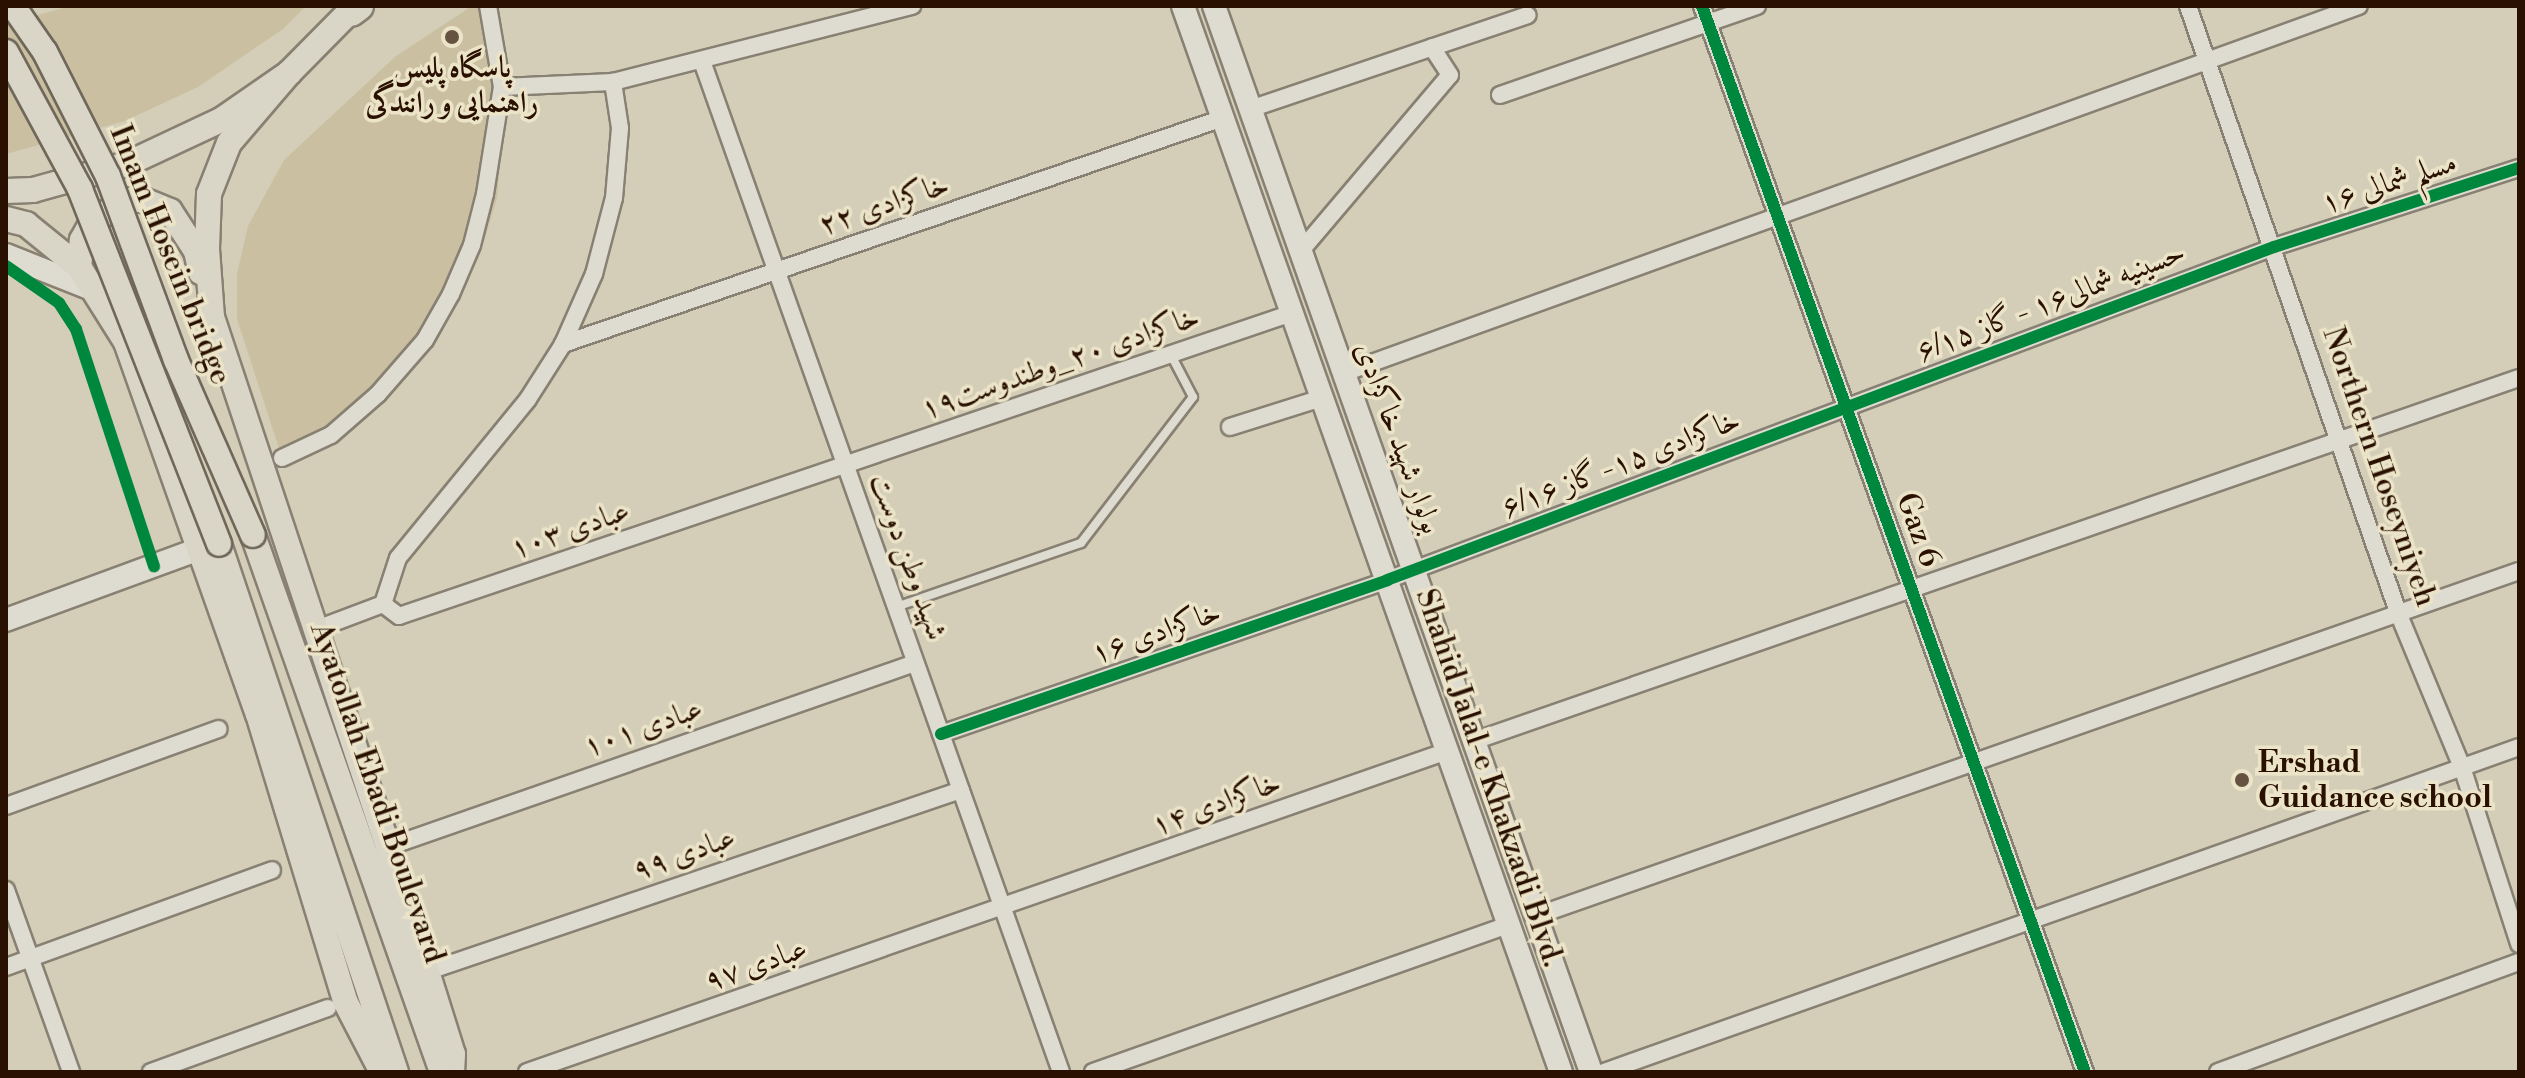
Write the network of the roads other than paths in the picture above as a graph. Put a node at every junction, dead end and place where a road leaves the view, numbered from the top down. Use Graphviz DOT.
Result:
graph roads {
  1 [pos="13,6"];
  2 [pos="488,6"];
  3 [pos="912,6"];
  4 [pos="1183,6"];
  5 [pos="1214,6"];
  6 [pos="1702,6"];
  7 [pos="1757,6"];
  8 [pos="2188,6"];
  9 [pos="2359,6"];
  10 [pos="355,8"];
  11 [pos="1527,15"];
  12 [pos="1709,23"];
  13 [pos="1432,47"];
  14 [pos="6,52"];
  15 [pos="2207,58"];
  16 [pos="702,61"];
  17 [pos="289,73"];
  18 [pos="613,82"];
  19 [pos="502,87"];
  20 [pos="1500,95"];
  21 [pos="1250,109"];
  22 [pos="1223,118"];
  23 [pos="2519,168"];
  24 [pos="6,191"];
  25 [pos="1778,215"];
  26 [pos="6,219"];
  27 [pos="2274,247"];
  28 [pos="1299,253"];
  29 [pos="6,255"];
  30 [pos="79,267"];
  31 [pos="776,271"];
  32 [pos="94,290"];
  33 [pos="1292,313"];
  34 [pos="212,317"];
  35 [pos="563,344"];
  36 [pos="1171,355"];
  37 [pos="1344,373"];
  38 [pos="2519,378"];
  39 [pos="1322,398"];
  40 [pos="1847,406"];
  41 [pos="1230,427"];
  42 [pos="2340,440"];
  43 [pos="282,458"];
  44 [pos="846,467"];
  45 [pos="253,535"];
  46 [pos="209,547"];
  47 [pos="1414,570"];
  48 [pos="2519,571"];
  49 [pos="1387,580"];
  50 [pos="1912,588"];
  51 [pos="383,604"];
  52 [pos="896,607"];
  53 [pos="2399,615"];
  54 [pos="6,620"];
  55 [pos="317,629"];
  56 [pos="915,663"];
  57 [pos="219,729"];
  58 [pos="941,734"];
  59 [pos="1474,741"];
  60 [pos="2519,747"];
  61 [pos="1447,751"];
  62 [pos="1974,761"];
  63 [pos="2462,767"];
  64 [pos="961,790"];
  65 [pos="6,806"];
  66 [pos="388,847"];
  67 [pos="272,870"];
  68 [pos="6,890"];
  69 [pos="1003,910"];
  70 [pos="1536,916"];
  71 [pos="2030,917"];
  72 [pos="1509,925"];
  73 [pos="2519,944"];
  74 [pos="30,958"];
  75 [pos="2519,962"];
  76 [pos="6,967"];
  77 [pos="426,972"];
  78 [pos="328,1008"];
  79 [pos="71,1072"];
  80 [pos="151,1072"];
  81 [pos="382,1072"];
  82 [pos="396,1072"];
  83 [pos="442,1072"];
  84 [pos="452,1072"];
  85 [pos="527,1072"];
  86 [pos="1061,1072"];
  87 [pos="1093,1072"];
  88 [pos="1561,1072"];
  89 [pos="1591,1072"];
  90 [pos="1604,1072"];
  91 [pos="2085,1072"];
  92 [pos="2218,1072"];
  1 -- 45 [label="main road, Imam Hosein bridge, bridge"];
  2 -- 19 [label="street"];
  3 -- 16 [label="street"];
  4 -- 22 [label="street, Shahid Jalal-e Khakzadi Blvd."];
  5 -- 21 [label="street, بولوار شهید خاکزادی"];
  6 -- 12 [label="street, Gaz 6"];
  7 -- 12 [label="street"];
  8 -- 15 [label="street, Northern Hoseyniyeh"];
  9 -- 15 [label="street"];
  10 -- 17 [label="main road"];
  11 -- 13 [label="street"];
  12 -- 20 [label="street"];
  12 -- 25 [label="street, Gaz 6"];
  13 -- 21 [label="street"];
  13 -- 28 [label="street"];
  14 -- 46 [label="main road, Imam Hosein bridge, bridge"];
  15 -- 25 [label="street"];
  15 -- 27 [label="street, Northern Hoseyniyeh"];
  16 -- 18 [label="street"];
  16 -- 31 [label="street, شهید وطن دوست"];
  17 -- 24 [label="main road"];
  17 -- 34 [label="main road"];
  18 -- 19 [label="street"];
  18 -- 35 [label="street"];
  19 -- 43 [label="street"];
  21 -- 28 [label="street, بولوار شهید خاکزادی"];
  22 -- 31 [label="street, خاکزادی ۲۲"];
  22 -- 33 [label="street, Shahid Jalal-e Khakzadi Blvd."];
  23 -- 27 [label="street, مسلم شمالی ۱۶"];
  25 -- 37 [label="street"];
  25 -- 40 [label="street, Gaz 6"];
  26 -- 30 [label="main road"];
  27 -- 40 [label="street, حسینیه شمالی۱۶ - گاز ۶/۱۵"];
  27 -- 42 [label="street, Northern Hoseyniyeh"];
  28 -- 37 [label="street, بولوار شهید خاکزادی"];
  29 -- 32 [label="street"];
  30 -- 32 [label="main road"];
  30 -- 34 [label="main road"];
  31 -- 35 [label="street, خاکزادی ۲۲"];
  31 -- 44 [label="street, شهید وطن دوست"];
  32 -- 46 [label="main road"];
  33 -- 36 [label="street, خاکزادی ۲۰_وطندوست۱۹"];
  33 -- 39 [label="street, Shahid Jalal-e Khakzadi Blvd."];
  34 -- 55 [label="main road"];
  35 -- 51 [label="street"];
  36 -- 44 [label="street, خاکزادی ۲۰_وطندوست۱۹"];
  36 -- 52 [label="lane"];
  37 -- 47 [label="street, بولوار شهید خاکزادی"];
  38 -- 42 [label="street"];
  39 -- 41 [label="street"];
  39 -- 49 [label="street, Shahid Jalal-e Khakzadi Blvd."];
  40 -- 47 [label="street, خاکزادی ۱۵- گاز ۶/۱۶"];
  40 -- 50 [label="street, Gaz 6"];
  42 -- 50 [label="street"];
  42 -- 53 [label="street, Northern Hoseyniyeh"];
  44 -- 51 [label="street, عبادی ۱۰۳"];
  44 -- 52 [label="street, شهید وطن دوست"];
  45 -- 83 [label="main road, Ayatollah Ebadi Boulevard"];
  46 -- 54 [label="street"];
  46 -- 81 [label="main road"];
  46 -- 82 [label="main road"];
  47 -- 49 [label="street, خاکزادی ۱۵- گاز ۶/۱۶"];
  47 -- 59 [label="street, بولوار شهید خاکزادی"];
  48 -- 53 [label="street"];
  49 -- 58 [label="street, خاکزادی ۱۶"];
  49 -- 61 [label="street, Shahid Jalal-e Khakzadi Blvd."];
  50 -- 59 [label="street"];
  50 -- 62 [label="street, Gaz 6"];
  51 -- 55 [label="street, عبادی ۱۰۳"];
  52 -- 56 [label="street, شهید وطن دوست"];
  53 -- 62 [label="street"];
  53 -- 63 [label="street, Northern Hoseyniyeh"];
  55 -- 66 [label="main road"];
  56 -- 58 [label="street, شهید وطن دوست"];
  56 -- 66 [label="street, عبادی ۱۰۱"];
  57 -- 65 [label="street"];
  58 -- 64 [label="street, شهید وطن دوست"];
  59 -- 70 [label="street, بولوار شهید خاکزادی"];
  60 -- 63 [label="street"];
  61 -- 69 [label="street, خاکزادی ۱۴"];
  61 -- 72 [label="street, Shahid Jalal-e Khakzadi Blvd."];
  62 -- 70 [label="street"];
  62 -- 71 [label="street, Gaz 6"];
  63 -- 71 [label="street"];
  63 -- 73 [label="street, Northern Hoseyniyeh"];
  64 -- 69 [label="street, شهید وطن دوست"];
  64 -- 77 [label="street, عبادی ۹۹"];
  66 -- 77 [label="main road"];
  67 -- 74 [label="street"];
  68 -- 74 [label="street"];
  69 -- 85 [label="street, عبادی ۹۷"];
  69 -- 86 [label="street, شهید وطن دوست"];
  70 -- 89 [label="street, بولوار شهید خاکزادی"];
  71 -- 90 [label="street"];
  71 -- 91 [label="street, Gaz 6"];
  72 -- 87 [label="street"];
  72 -- 88 [label="street, Shahid Jalal-e Khakzadi Blvd."];
  74 -- 76 [label="street"];
  74 -- 79 [label="street"];
  75 -- 92 [label="street"];
  77 -- 84 [label="main road"];
  78 -- 80 [label="street"];
}
